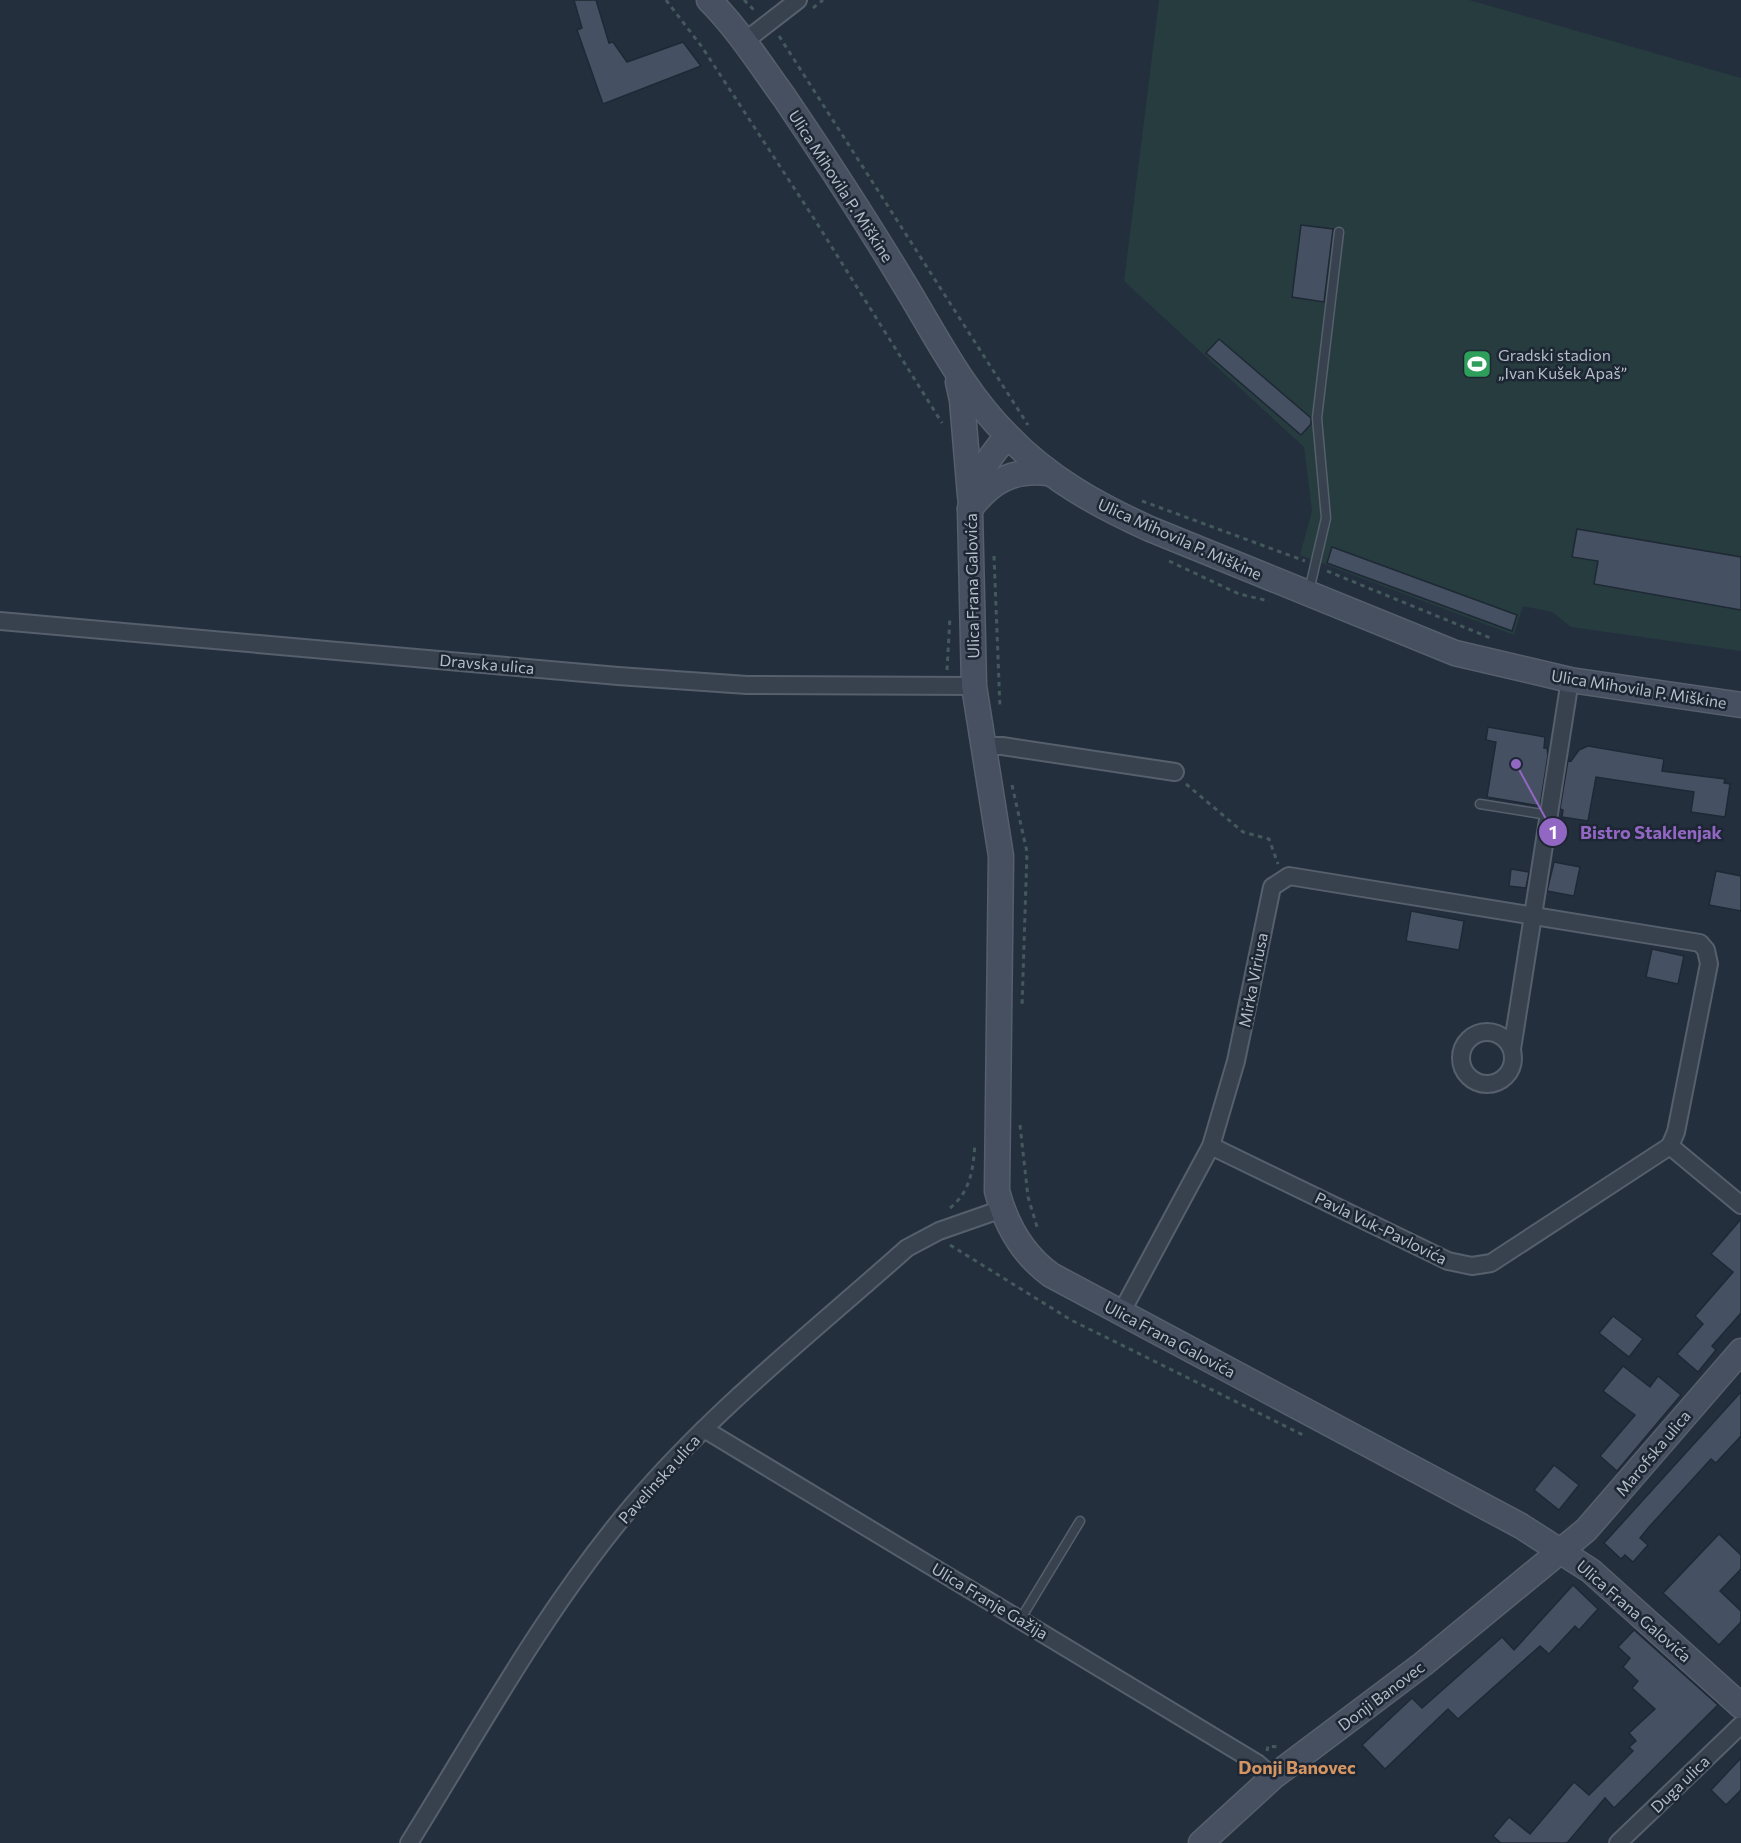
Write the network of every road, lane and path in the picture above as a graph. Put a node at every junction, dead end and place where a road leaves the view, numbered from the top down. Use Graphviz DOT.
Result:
graph roads {
  1 [pos="666,0"];
  2 [pos="709,0"];
  3 [pos="744,0"];
  4 [pos="798,0"];
  5 [pos="767,24"];
  6 [pos="745,41"];
  7 [pos="1339,232"];
  8 [pos="956,374"];
  9 [pos="1035,432"];
  10 [pos="1007,436"];
  11 [pos="964,438"];
  12 [pos="1048,473"];
  13 [pos="1136,498"];
  14 [pos="971,505"];
  15 [pos="994,552"];
  16 [pos="1161,557"];
  17 [pos="1315,566"];
  18 [pos="1309,594"];
  19 [pos="1276,602"];
  20 [pos="0,621"];
  21 [pos="1501,641"];
  22 [pos="1570,680"];
  23 [pos="974,686"];
  24 [pos="1741,705"];
  25 [pos="1000,714"];
  26 [pos="984,746"];
  27 [pos="1175,772"];
  28 [pos="1009,775"];
  29 [pos="1480,804"];
  30 [pos="1548,815"];
  31 [pos="1285,866"];
  32 [pos="1279,867"];
  33 [pos="1274,870"];
  34 [pos="1531,915"];
  35 [pos="1022,1013"];
  36 [pos="1512,1049"];
  37 [pos="1020,1121"];
  38 [pos="975,1143"];
  39 [pos="1211,1146"];
  40 [pos="1670,1146"];
  41 [pos="1741,1205"];
  42 [pos="1002,1209"];
  43 [pos="947,1211"];
  44 [pos="1042,1236"];
  45 [pos="945,1242"];
  46 [pos="1121,1313"];
  47 [pos="1741,1351"];
  48 [pos="704,1429"];
  49 [pos="1307,1437"];
  50 [pos="1080,1521"];
  51 [pos="1562,1551"];
  52 [pos="1020,1620"];
  53 [pos="1741,1706"];
  54 [pos="1741,1725"];
  55 [pos="1274,1777"];
  56 [pos="409,1843"];
  57 [pos="1201,1843"];
  58 [pos="1618,1843"];
  1 -- 11 [label="path"];
  2 -- 6 [label="main road, Ulica Mihovila P. Miškine"];
  3 -- 5 [label="path"];
  4 -- 5 [label="street"];
  5 -- 6 [label="street"];
  5 -- 9 [label="path"];
  6 -- 8 [label="main road, Ulica Mihovila P. Miškine"];
  7 -- 17 [label="lane"];
  8 -- 10 [label="main road, Ulica Mihovila P. Miškine"];
  8 -- 11 [label="main road"];
  10 -- 12 [label="main road, Ulica Mihovila P. Miškine"];
  10 -- 14 [label="main road, Ulica Frana Galovića"];
  11 -- 14 [label="main road"];
  12 -- 14 [label="main road"];
  12 -- 18 [label="main road, Ulica Mihovila P. Miškine"];
  13 -- 17 [label="path"];
  14 -- 23 [label="main road, Ulica Frana Galovića"];
  15 -- 25 [label="path"];
  16 -- 19 [label="path"];
  17 -- 18 [label="lane"];
  17 -- 21 [label="path"];
  18 -- 22 [label="main road, Ulica Mihovila P. Miškine"];
  20 -- 23 [label="street, Dravska ulica"];
  22 -- 24 [label="main road, Ulica Mihovila P. Miškine"];
  22 -- 30 [label="street"];
  23 -- 26 [label="main road, Ulica Frana Galovića"];
  26 -- 27 [label="street"];
  26 -- 42 [label="main road, Ulica Frana Galovića"];
  27 -- 32 [label="path"];
  28 -- 35 [label="path"];
  29 -- 30 [label="lane"];
  30 -- 34 [label="street"];
  31 -- 32 [label="path"];
  32 -- 33 [label="path"];
  34 -- 36 [label="street"];
  34 -- 39 [label="street, Mirka Viriusa"];
  34 -- 40 [label="street, Mirka Viriusa"];
  37 -- 44 [label="path"];
  38 -- 43 [label="path"];
  39 -- 40 [label="street, Pavla Vuk-Pavlovića"];
  39 -- 46 [label="street, Mirka Viriusa"];
  40 -- 41 [label="street"];
  42 -- 46 [label="main road, Ulica Frana Galovića"];
  42 -- 48 [label="street, Pavelinska ulica"];
  45 -- 49 [label="path"];
  46 -- 51 [label="main road, Ulica Frana Galovića"];
  47 -- 51 [label="main road, Marofska ulica"];
  48 -- 52 [label="street, Ulica Franje Gažija"];
  48 -- 56 [label="street, Pavelinska ulica"];
  50 -- 52 [label="lane"];
  51 -- 53 [label="main road, Ulica Frana Galovića"];
  51 -- 55 [label="main road, Donji Banovec"];
  52 -- 55 [label="street, Ulica Franje Gažija"];
  54 -- 58 [label="street, Duga ulica"];
  55 -- 57 [label="main road, Donji Banovec"];
}
